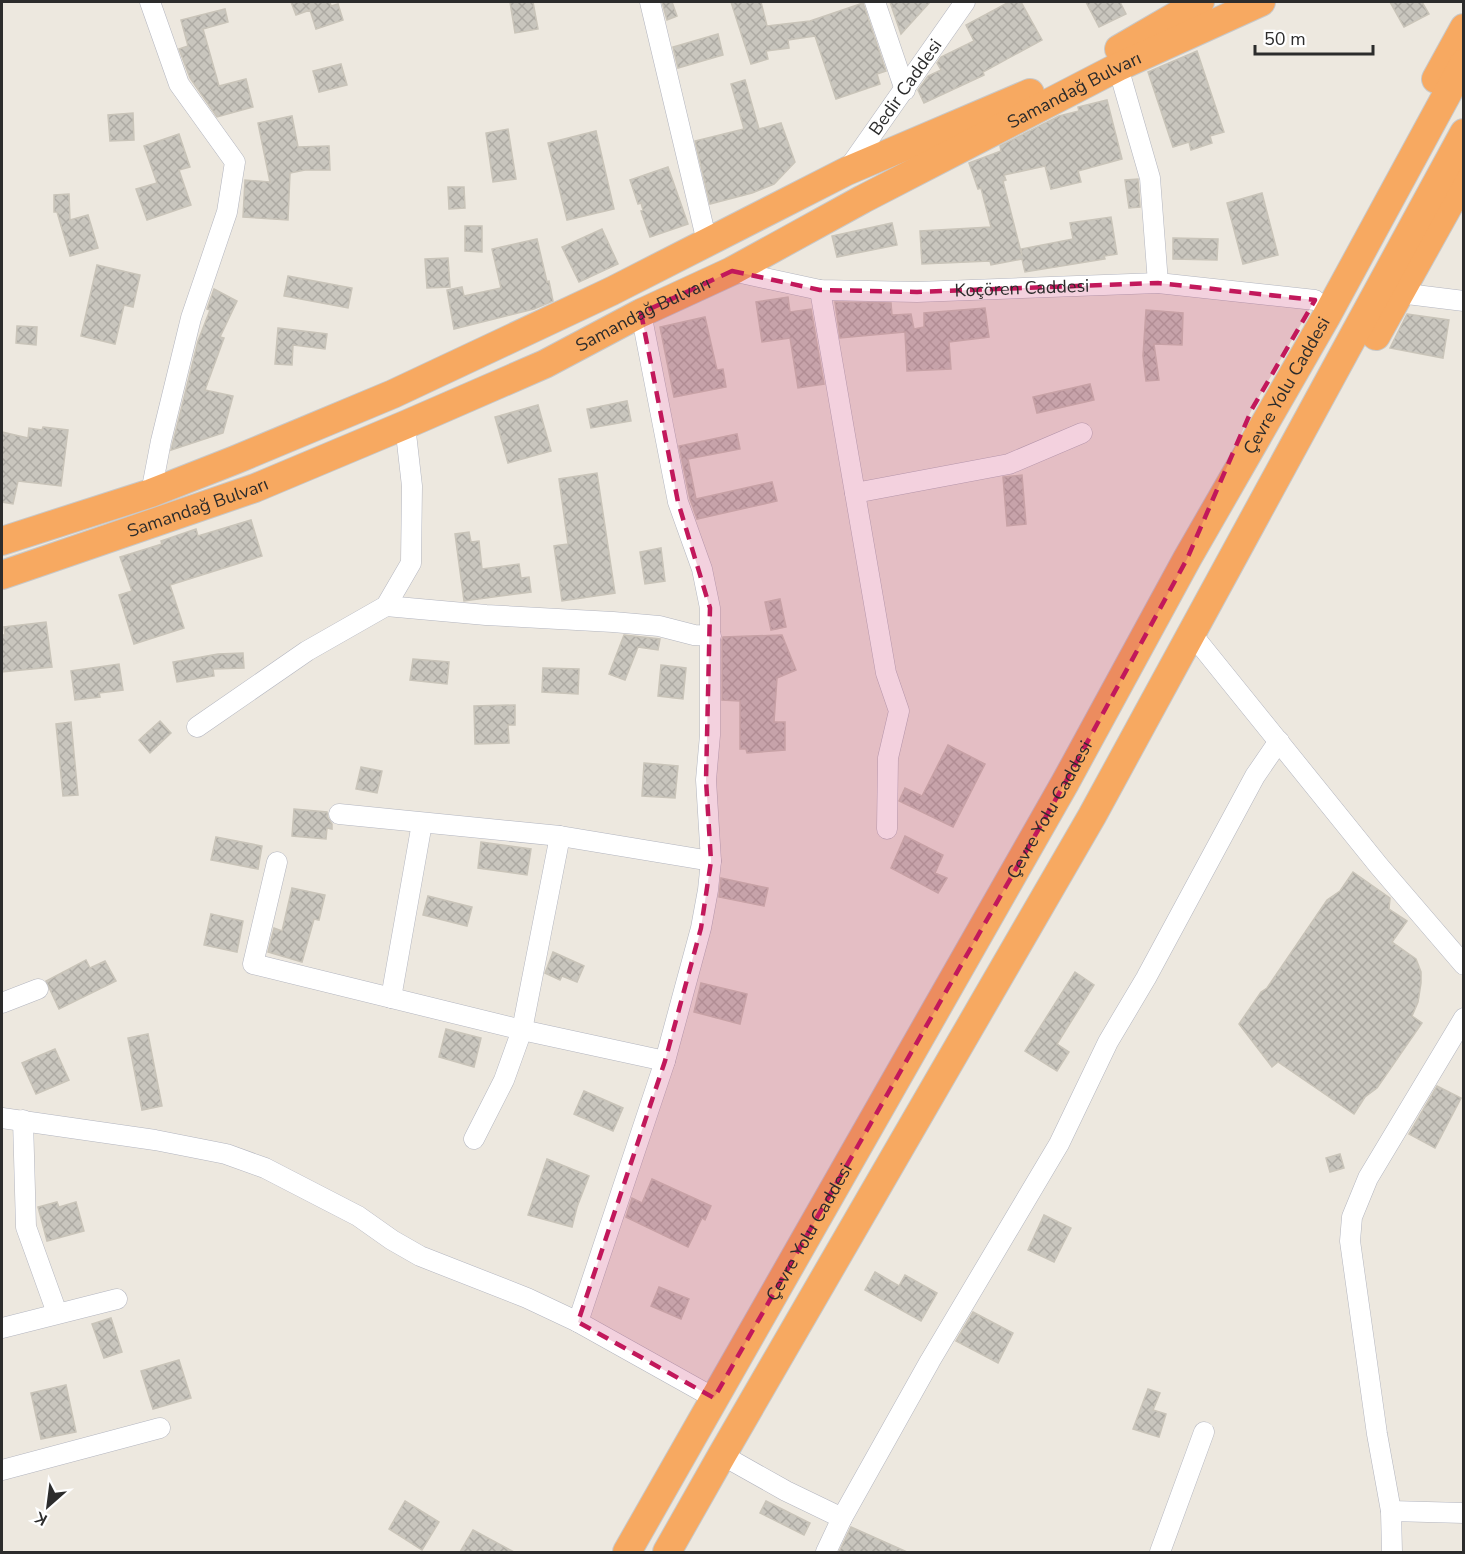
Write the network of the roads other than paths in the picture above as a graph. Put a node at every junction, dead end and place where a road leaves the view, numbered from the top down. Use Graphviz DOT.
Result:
graph roads {
  1 [pos="150,2"];
  2 [pos="650,2"];
  3 [pos="875,2"];
  4 [pos="966,2"];
  5 [pos="1200,2"];
  6 [pos="1261,2"];
  7 [pos="1464,28"];
  8 [pos="1464,63"];
  9 [pos="1118,67"];
  10 [pos="905,90"];
  11 [pos="1464,133"];
  12 [pos="847,171"];
  13 [pos="1464,178"];
  14 [pos="707,242"];
  15 [pos="732,271"];
  16 [pos="1158,283"];
  17 [pos="820,290"];
  18 [pos="1399,293"];
  19 [pos="1315,300"];
  20 [pos="1464,301"];
  21 [pos="641,313"];
  22 [pos="405,425"];
  23 [pos="1082,433"];
  24 [pos="151,493"];
  25 [pos="855,493"];
  26 [pos="2,541"];
  27 [pos="1186,559"];
  28 [pos="1228,564"];
  29 [pos="2,575"];
  30 [pos="386,606"];
  31 [pos="1191,633"];
  32 [pos="711,636"];
  33 [pos="197,727"];
  34 [pos="1279,741"];
  35 [pos="339,814"];
  36 [pos="422,823"];
  37 [pos="887,829"];
  38 [pos="560,837"];
  39 [pos="711,861"];
  40 [pos="277,862"];
  41 [pos="1464,965"];
  42 [pos="38,988"];
  43 [pos="391,998"];
  44 [pos="2,1003"];
  45 [pos="1464,1018"];
  46 [pos="522,1030"];
  47 [pos="665,1061"];
  48 [pos="2,1118"];
  49 [pos="23,1120"];
  50 [pos="474,1139"];
  51 [pos="117,1299"];
  52 [pos="57,1313"];
  53 [pos="578,1322"];
  54 [pos="2,1328"];
  55 [pos="714,1398"];
  56 [pos="160,1428"];
  57 [pos="1204,1432"];
  58 [pos="722,1455"];
  59 [pos="2,1470"];
  60 [pos="1391,1511"];
  61 [pos="1464,1513"];
  62 [pos="842,1518"];
  63 [pos="627,1552"];
  64 [pos="667,1552"];
  65 [pos="826,1552"];
  66 [pos="1160,1552"];
  67 [pos="1392,1552"];
  1 -- 24 [label="street"];
  2 -- 14 [label="street"];
  3 -- 10 [label="street"];
  4 -- 10 [label="street, Bedir Caddesi"];
  5 -- 12 [label="highway, Samandağ Bulvarı"];
  6 -- 9 [label="highway, Samandağ Bulvarı"];
  7 -- 19 [label="highway"];
  8 -- 27 [label="highway, Çevre Yolu Caddesi"];
  9 -- 15 [label="highway, Samandağ Bulvarı"];
  9 -- 16 [label="street"];
  10 -- 12 [label="street, Bedir Caddesi"];
  11 -- 28 [label="highway, Çevre Yolu Caddesi"];
  12 -- 14 [label="highway, Samandağ Bulvarı"];
  13 -- 18 [label="highway"];
  14 -- 24 [label="highway, Samandağ Bulvarı"];
  15 -- 17 [label="street, Koçören Caddesi"];
  15 -- 21 [label="highway, Samandağ Bulvarı"];
  16 -- 17 [label="street, Koçören Caddesi"];
  16 -- 19 [label="street, Koçören Caddesi"];
  17 -- 25 [label="street"];
  18 -- 20 [label="street"];
  18 -- 28 [label="highway"];
  19 -- 27 [label="highway"];
  21 -- 22 [label="highway, Samandağ Bulvarı"];
  21 -- 32 [label="street"];
  22 -- 29 [label="highway, Samandağ Bulvarı"];
  22 -- 30 [label="street"];
  23 -- 25 [label="street"];
  24 -- 26 [label="highway, Samandağ Bulvarı"];
  25 -- 37 [label="street"];
  27 -- 55 [label="highway, Çevre Yolu Caddesi"];
  28 -- 31 [label="highway, Çevre Yolu Caddesi"];
  30 -- 32 [label="street"];
  30 -- 33 [label="street"];
  31 -- 34 [label="street"];
  31 -- 58 [label="highway, Çevre Yolu Caddesi"];
  32 -- 39 [label="street"];
  34 -- 41 [label="street"];
  34 -- 62 [label="street"];
  35 -- 36 [label="street"];
  36 -- 38 [label="street"];
  36 -- 43 [label="street"];
  38 -- 39 [label="street"];
  38 -- 46 [label="street"];
  39 -- 47 [label="street"];
  40 -- 43 [label="street"];
  42 -- 44 [label="street"];
  43 -- 46 [label="street"];
  45 -- 60 [label="street"];
  46 -- 47 [label="street"];
  46 -- 50 [label="street"];
  47 -- 53 [label="street"];
  48 -- 49 [label="street"];
  49 -- 52 [label="street"];
  49 -- 53 [label="street"];
  51 -- 52 [label="street"];
  52 -- 54 [label="street"];
  53 -- 55 [label="street"];
  55 -- 63 [label="highway, Çevre Yolu Caddesi"];
  56 -- 59 [label="street"];
  57 -- 66 [label="street"];
  58 -- 62 [label="street"];
  58 -- 64 [label="highway, Çevre Yolu Caddesi"];
  60 -- 61 [label="street"];
  60 -- 67 [label="street"];
  62 -- 65 [label="street"];
}
